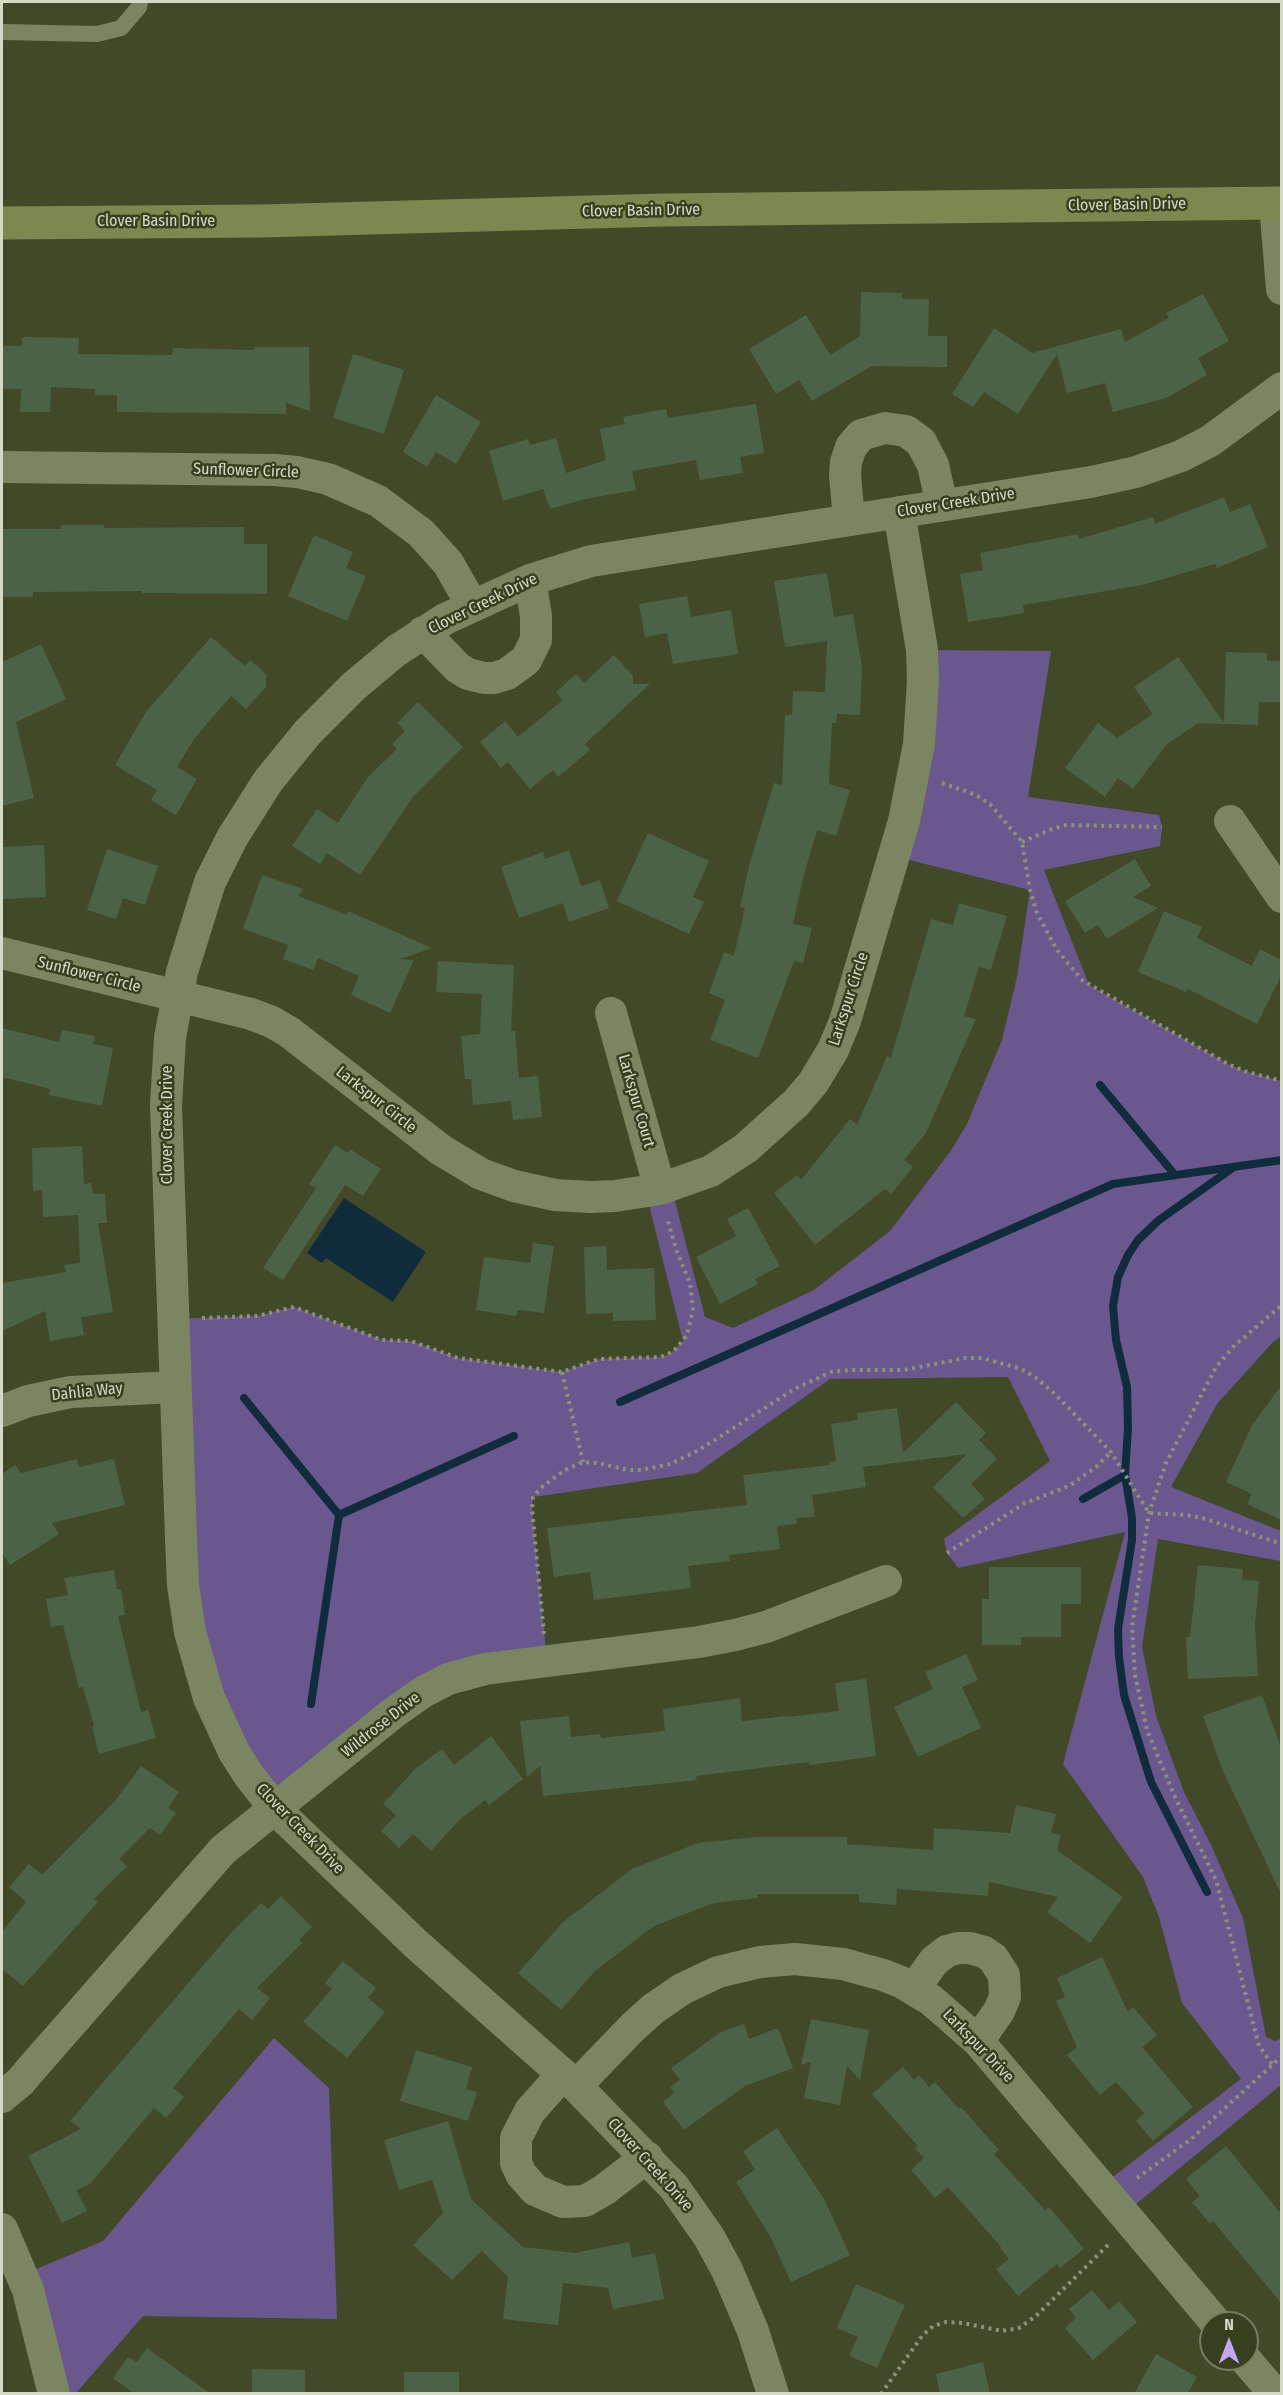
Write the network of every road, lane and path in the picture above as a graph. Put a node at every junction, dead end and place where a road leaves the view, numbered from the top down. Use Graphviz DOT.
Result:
graph roads {
  1 [pos="140,2"];
  2 [pos="2,32"];
  3 [pos="1278,203"];
  4 [pos="2,223"];
  5 [pos="1281,289"];
  6 [pos="1281,388"];
  7 [pos="2,467"];
  8 [pos="942,505"];
  9 [pos="899,512"];
  10 [pos="849,519"];
  11 [pos="530,580"];
  12 [pos="472,605"];
  13 [pos="423,632"];
  14 [pos="938,782"];
  15 [pos="1230,821"];
  16 [pos="1162,827"];
  17 [pos="1022,842"];
  18 [pos="1281,897"];
  19 [pos="2,953"];
  20 [pos="177,997"];
  21 [pos="611,1013"];
  22 [pos="1281,1081"];
  23 [pos="663,1200"];
  24 [pos="1281,1305"];
  25 [pos="198,1318"];
  26 [pos="562,1372"];
  27 [pos="176,1387"];
  28 [pos="2,1411"];
  29 [pos="1112,1452"];
  30 [pos="583,1462"];
  31 [pos="1149,1513"];
  32 [pos="1281,1544"];
  33 [pos="948,1553"];
  34 [pos="886,1581"];
  35 [pos="544,1635"];
  36 [pos="275,1809"];
  37 [pos="914,1989"];
  38 [pos="978,2041"];
  39 [pos="1281,2056"];
  40 [pos="1272,2064"];
  41 [pos="570,2080"];
  42 [pos="2,2097"];
  43 [pos="646,2157"];
  44 [pos="1137,2178"];
  45 [pos="2,2229"];
  46 [pos="1113,2241"];
  47 [pos="1206,2311"];
  48 [pos="1254,2371"];
  49 [pos="1270,2392"];
  50 [pos="54,2394"];
  51 [pos="773,2394"];
  52 [pos="881,2394"];
  1 -- 2 [label="lane"];
  3 -- 4 [label="street, Clover Basin Drive"];
  3 -- 5 [label="street"];
  6 -- 8 [label="street, Clover Creek Drive"];
  7 -- 12 [label="street, Sunflower Circle"];
  8 -- 9 [label="street, Clover Creek Drive"];
  8 -- 10 [label="street"];
  9 -- 10 [label="street, Clover Creek Drive"];
  9 -- 23 [label="street, Larkspur Circle"];
  10 -- 11 [label="street, Clover Creek Drive"];
  11 -- 12 [label="street, Clover Creek Drive"];
  11 -- 13 [label="street"];
  12 -- 13 [label="street, Clover Creek Drive"];
  13 -- 20 [label="street, Clover Creek Drive"];
  14 -- 17 [label="path"];
  15 -- 18 [label="street"];
  16 -- 17 [label="path"];
  17 -- 22 [label="path"];
  19 -- 20 [label="street, Sunflower Circle"];
  20 -- 23 [label="street, Larkspur Circle"];
  20 -- 27 [label="street, Clover Creek Drive"];
  21 -- 23 [label="street, Larkspur Court"];
  23 -- 26 [label="path"];
  24 -- 31 [label="path"];
  25 -- 26 [label="path"];
  26 -- 30 [label="path"];
  27 -- 28 [label="street, Dahlia Way"];
  27 -- 36 [label="street, Clover Creek Drive"];
  29 -- 30 [label="path"];
  29 -- 31 [label="path"];
  29 -- 33 [label="path"];
  30 -- 35 [label="path"];
  31 -- 32 [label="path"];
  31 -- 40 [label="path"];
  34 -- 36 [label="street, Wildrose Drive"];
  36 -- 41 [label="street, Clover Creek Drive"];
  36 -- 42 [label="street, Wildrose Drive"];
  37 -- 38 [label="street, Larkspur Drive"];
  37 -- 38 [label="street"];
  37 -- 41 [label="street, Larkspur Drive"];
  38 -- 47 [label="street, Larkspur Drive"];
  39 -- 40 [label="path"];
  40 -- 44 [label="path"];
  41 -- 43 [label="street, Clover Creek Drive"];
  41 -- 43 [label="street"];
  43 -- 51 [label="street, Clover Creek Drive"];
  45 -- 50 [label="street"];
  46 -- 52 [label="path"];
  48 -- 49 [label="street"];
}
